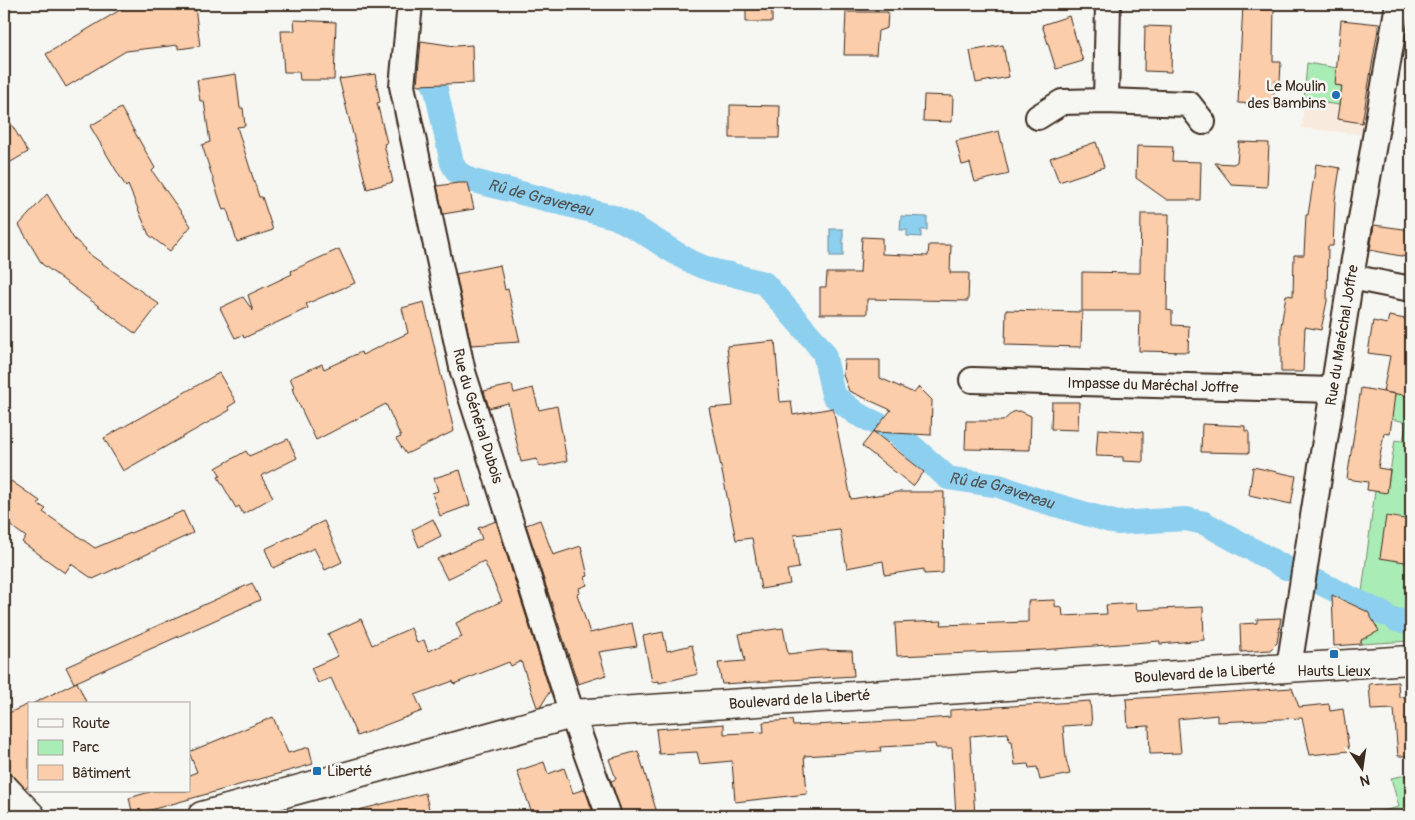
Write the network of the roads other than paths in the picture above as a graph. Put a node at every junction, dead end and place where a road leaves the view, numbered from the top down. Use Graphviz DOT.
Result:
graph roads {
  1 [pos="410,4"];
  2 [pos="1108,4"];
  3 [pos="1398,4"];
  4 [pos="1106,100"];
  5 [pos="1038,117"];
  6 [pos="1203,122"];
  7 [pos="1351,277"];
  8 [pos="1411,289"];
  9 [pos="972,380"];
  10 [pos="1333,390"];
  11 [pos="1411,660"];
  12 [pos="1289,667"];
  13 [pos="572,714"];
  14 [pos="4,788"];
  15 [pos="31,816"];
  16 [pos="202,816"];
  17 [pos="609,816"];
  1 -- 13 [label="street, Rue du Général Dubois"];
  2 -- 4 [label="street"];
  3 -- 7 [label="street, Rue du Maréchal Joffre"];
  4 -- 5 [label="street"];
  4 -- 6 [label="street"];
  7 -- 8 [label="street"];
  7 -- 10 [label="street, Rue du Maréchal Joffre"];
  9 -- 10 [label="street, Impasse du Maréchal Joffre"];
  10 -- 12 [label="street, Rue du Maréchal Joffre"];
  11 -- 12 [label="street, Boulevard de la Liberté"];
  12 -- 13 [label="street, Boulevard de la Liberté"];
  13 -- 16 [label="street, Boulevard de la Liberté"];
  13 -- 17 [label="street, Rue du Général Dubois"];
  14 -- 15 [label="street"];
}
